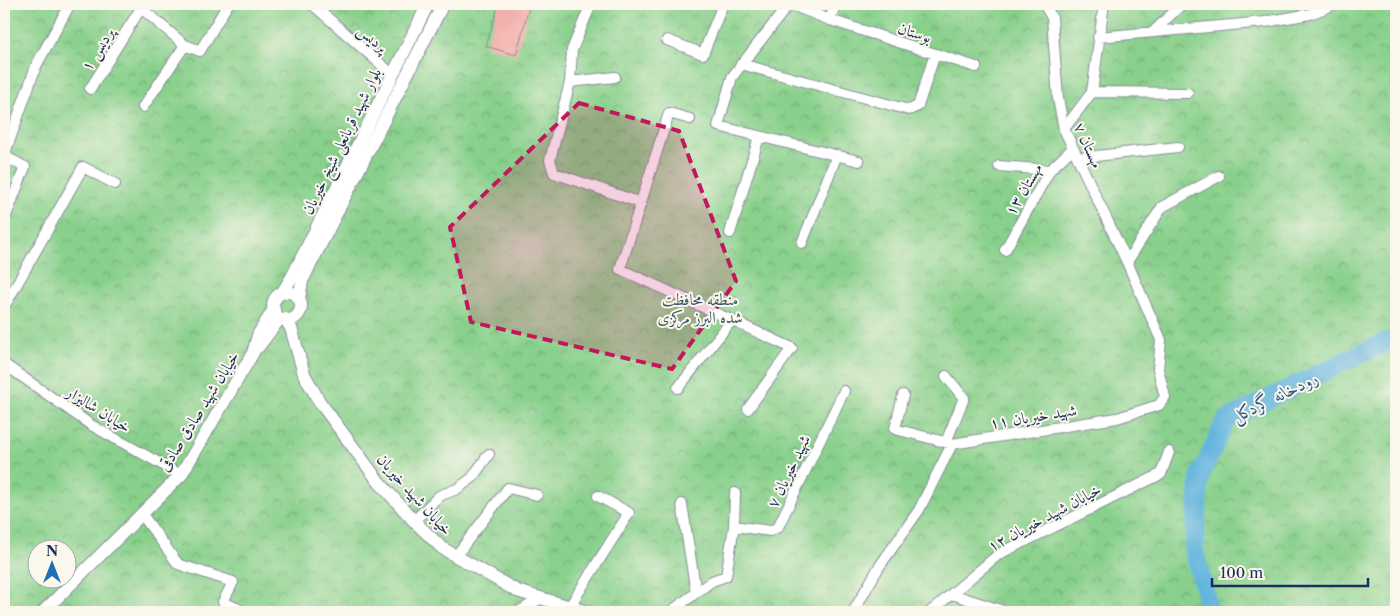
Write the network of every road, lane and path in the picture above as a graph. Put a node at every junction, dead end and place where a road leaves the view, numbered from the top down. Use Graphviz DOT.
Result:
graph roads {
  1 [pos="70,4"];
  2 [pos="228,4"];
  3 [pos="312,4"];
  4 [pos="428,4"];
  5 [pos="443,4"];
  6 [pos="591,4"];
  7 [pos="723,4"];
  8 [pos="789,4"];
  9 [pos="835,4"];
  10 [pos="1044,4"];
  11 [pos="1104,4"];
  12 [pos="1182,4"];
  13 [pos="1335,4"];
  14 [pos="830,20"];
  15 [pos="1155,30"];
  16 [pos="1098,36"];
  17 [pos="667,40"];
  18 [pos="185,45"];
  19 [pos="935,54"];
  20 [pos="741,64"];
  21 [pos="976,67"];
  22 [pos="392,74"];
  23 [pos="615,77"];
  24 [pos="570,82"];
  25 [pos="90,89"];
  26 [pos="1092,92"];
  27 [pos="1188,93"];
  28 [pos="142,107"];
  29 [pos="690,119"];
  30 [pos="1064,129"];
  31 [pos="759,137"];
  32 [pos="1073,148"];
  33 [pos="1178,148"];
  34 [pos="837,156"];
  35 [pos="1078,158"];
  36 [pos="858,161"];
  37 [pos="998,166"];
  38 [pos="1050,170"];
  39 [pos="1219,176"];
  40 [pos="115,184"];
  41 [pos="642,203"];
  42 [pos="324,211"];
  43 [pos="336,217"];
  44 [pos="4,222"];
  45 [pos="730,233"];
  46 [pos="802,243"];
  47 [pos="1005,250"];
  48 [pos="1127,262"];
  49 [pos="282,293"];
  50 [pos="299,298"];
  51 [pos="4,307"];
  52 [pos="300,312"];
  53 [pos="280,316"];
  54 [pos="732,320"];
  55 [pos="298,352"];
  56 [pos="4,364"];
  57 [pos="946,376"];
  58 [pos="678,388"];
  59 [pos="844,391"];
  60 [pos="903,395"];
  61 [pos="748,409"];
  62 [pos="949,443"];
  63 [pos="1168,452"];
  64 [pos="489,454"];
  65 [pos="181,475"];
  66 [pos="735,493"];
  67 [pos="537,495"];
  68 [pos="598,496"];
  69 [pos="682,504"];
  70 [pos="141,513"];
  71 [pos="414,521"];
  72 [pos="734,526"];
  73 [pos="455,557"];
  74 [pos="517,591"];
  75 [pos="696,594"];
  76 [pos="952,594"];
  77 [pos="541,598"];
  78 [pos="570,606"];
  79 [pos="42,612"];
  80 [pos="246,612"];
  81 [pos="520,612"];
  82 [pos="587,612"];
  83 [pos="670,612"];
  84 [pos="853,612"];
  85 [pos="930,612"];
  86 [pos="1006,612"];
  1 -- 44 [label="street"];
  2 -- 18 [label="street"];
  3 -- 22 [label="street, پردیس"];
  4 -- 22 [label="street, بلوار شهید قربانعلی شیخ خیریان"];
  5 -- 43 [label="street"];
  6 -- 24 [label="street"];
  7 -- 17 [label="street"];
  8 -- 14 [label="street, بوستان"];
  8 -- 20 [label="street"];
  9 -- 14 [label="street"];
  10 -- 30 [label="street, مهستان ۷"];
  11 -- 16 [label="street"];
  12 -- 15 [label="street"];
  13 -- 15 [label="street"];
  14 -- 19 [label="street, بوستان"];
  15 -- 16 [label="street"];
  16 -- 26 [label="street"];
  18 -- 25 [label="street, پردیس ۱"];
  18 -- 28 [label="street"];
  19 -- 20 [label="street"];
  19 -- 21 [label="street, بوستان"];
  20 -- 31 [label="street"];
  22 -- 42 [label="street, بلوار شهید قربانعلی شیخ خیریان"];
  23 -- 24 [label="street"];
  24 -- 41 [label="street"];
  26 -- 27 [label="street"];
  26 -- 30 [label="street"];
  29 -- 41 [label="street"];
  30 -- 32 [label="street, مهستان ۷"];
  31 -- 34 [label="street"];
  31 -- 45 [label="street"];
  32 -- 35 [label="street, مهستان ۷"];
  32 -- 38 [label="street, مهستان ۱۳"];
  33 -- 35 [label="street"];
  34 -- 36 [label="street"];
  34 -- 46 [label="street"];
  35 -- 48 [label="street, مهستان ۷"];
  37 -- 38 [label="street"];
  38 -- 47 [label="street, مهستان ۱۳"];
  39 -- 48 [label="street"];
  40 -- 51 [label="street"];
  41 -- 54 [label="street"];
  42 -- 43 [label="street"];
  42 -- 49 [label="street, بلوار شهید قربانعلی شیخ خیریان"];
  43 -- 50 [label="street"];
  48 -- 62 [label="street, شهید خیریان ۱۱"];
  49 -- 50 [label="street"];
  49 -- 53 [label="street"];
  50 -- 52 [label="street"];
  52 -- 53 [label="street"];
  52 -- 55 [label="street"];
  53 -- 55 [label="street, خیابان شهید خیریان"];
  53 -- 65 [label="street, خیابان شهید صادق صادقی"];
  54 -- 58 [label="street"];
  54 -- 61 [label="street"];
  55 -- 71 [label="street, خیابان شهید خیریان"];
  56 -- 65 [label="street, خیابان شالیزار"];
  57 -- 62 [label="street"];
  59 -- 72 [label="street, شهید خیریان ۷"];
  60 -- 62 [label="street"];
  62 -- 84 [label="street"];
  63 -- 76 [label="street, خیابان شهید خیریان ۱۲"];
  64 -- 71 [label="street"];
  65 -- 70 [label="street, خیابان شهید صادق صادقی"];
  66 -- 72 [label="street"];
  67 -- 73 [label="street"];
  68 -- 78 [label="street"];
  69 -- 75 [label="street"];
  70 -- 79 [label="street, خیابان شهید صادق صادقی"];
  70 -- 80 [label="street"];
  71 -- 73 [label="street, خیابان شهید خیریان"];
  72 -- 75 [label="street"];
  73 -- 74 [label="street, خیابان شهید خیریان"];
  74 -- 77 [label="street, خیابان شهید خیریان"];
  74 -- 81 [label="street"];
  75 -- 83 [label="street"];
  76 -- 85 [label="street, خیابان شهید خیریان ۱۲"];
  76 -- 86 [label="street"];
  77 -- 78 [label="street, خیابان شهید خیریان"];
  77 -- 81 [label="street"];
  78 -- 82 [label="street, خیابان شهید خیریان"];
}
